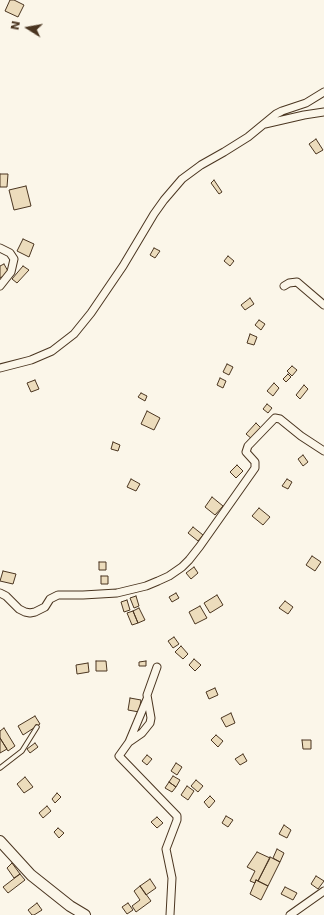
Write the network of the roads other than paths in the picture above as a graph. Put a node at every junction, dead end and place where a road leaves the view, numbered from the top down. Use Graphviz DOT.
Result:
graph roads {
  1 [pos="324,92"];
  2 [pos="324,112"];
  3 [pos="265,124"];
  4 [pos="0,248"];
  5 [pos="0,286"];
  6 [pos="284,286"];
  7 [pos="324,305"];
  8 [pos="0,368"];
  9 [pos="324,451"];
  10 [pos="0,593"];
  11 [pos="157,667"];
  12 [pos="148,699"];
  13 [pos="37,727"];
  14 [pos="129,742"];
  15 [pos="0,768"];
  16 [pos="0,841"];
  17 [pos="324,891"];
  18 [pos="85,915"];
  19 [pos="170,915"];
  20 [pos="290,915"];
  1 -- 3 [label="street"];
  2 -- 3 [label="street"];
  3 -- 8 [label="street"];
  4 -- 5 [label="street"];
  6 -- 7 [label="street"];
  9 -- 10 [label="street"];
  11 -- 12 [label="street"];
  12 -- 14 [label="street"];
  12 -- 14 [label="street"];
  13 -- 15 [label="lane"];
  14 -- 19 [label="street"];
  16 -- 18 [label="street"];
  17 -- 20 [label="street"];
}
